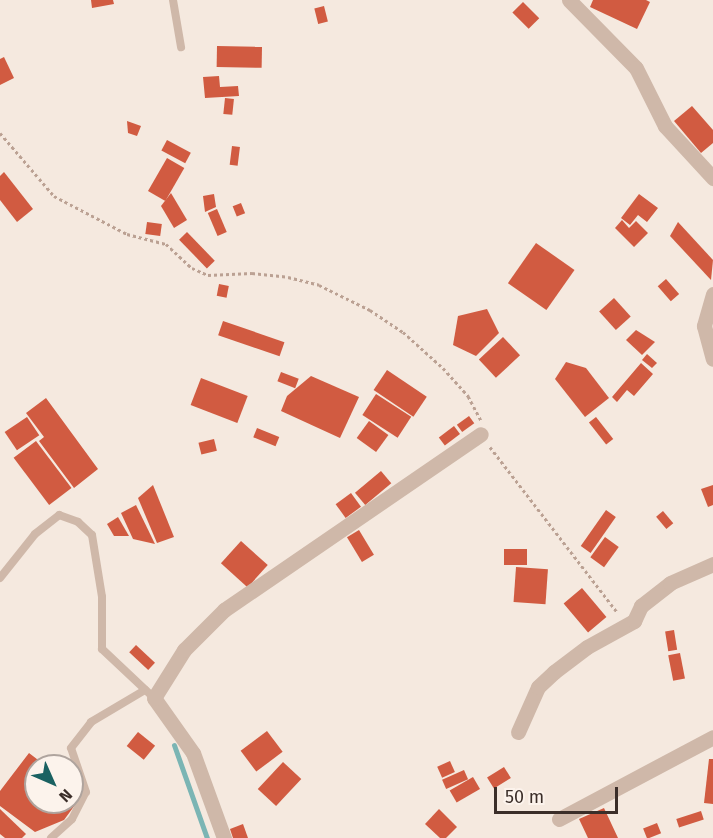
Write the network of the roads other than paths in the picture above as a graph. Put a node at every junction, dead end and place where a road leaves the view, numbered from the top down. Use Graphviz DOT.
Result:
graph roads {
  1 [pos="173,0"];
  2 [pos="569,0"];
  3 [pos="182,47"];
  4 [pos="713,178"];
  5 [pos="713,294"];
  6 [pos="713,359"];
  7 [pos="481,434"];
  8 [pos="713,564"];
  9 [pos="0,578"];
  10 [pos="149,694"];
  11 [pos="518,732"];
  12 [pos="713,737"];
  13 [pos="559,819"];
  14 [pos="51,838"];
  15 [pos="224,838"];
  1 -- 3 [label="lane"];
  2 -- 4 [label="street"];
  5 -- 6 [label="street"];
  7 -- 10 [label="street"];
  8 -- 11 [label="street"];
  9 -- 10 [label="lane"];
  10 -- 14 [label="lane"];
  10 -- 15 [label="street"];
  12 -- 13 [label="street"];
}
